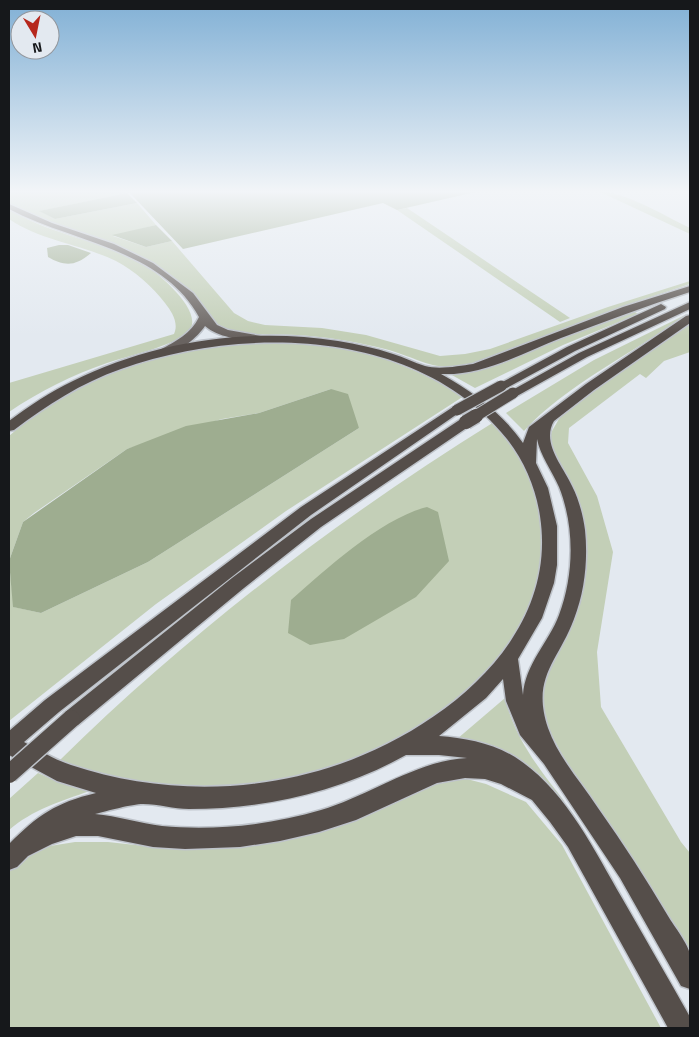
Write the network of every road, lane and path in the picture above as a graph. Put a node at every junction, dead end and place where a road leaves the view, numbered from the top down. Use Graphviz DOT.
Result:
graph roads {
  1 [pos="90,239"];
  2 [pos="690,289"];
  3 [pos="690,295"];
  4 [pos="690,305"];
  5 [pos="204,317"];
  6 [pos="690,318"];
  7 [pos="261,339"];
  8 [pos="164,352"];
  9 [pos="422,369"];
  10 [pos="26,414"];
  11 [pos="462,416"];
  12 [pos="549,418"];
  13 [pos="9,423"];
  14 [pos="9,427"];
  15 [pos="530,464"];
  16 [pos="509,659"];
  17 [pos="9,744"];
  18 [pos="404,747"];
  19 [pos="551,758"];
  20 [pos="9,774"];
  21 [pos="539,792"];
  22 [pos="142,794"];
  23 [pos="15,853"];
  24 [pos="690,977"];
  25 [pos="682,1028"];
  1 -- 5 [label="main road"];
  2 -- 9 [label="highway"];
  3 -- 11 [label="highway, bridge"];
  4 -- 11 [label="highway, bridge"];
  5 -- 7 [label="main road"];
  5 -- 8 [label="main road"];
  6 -- 12 [label="highway"];
  7 -- 8 [label="highway"];
  7 -- 9 [label="highway"];
  8 -- 10 [label="highway"];
  9 -- 15 [label="highway"];
  10 -- 13 [label="main road"];
  10 -- 14 [label="highway"];
  11 -- 17 [label="highway"];
  11 -- 20 [label="highway, bridge"];
  12 -- 15 [label="highway"];
  12 -- 19 [label="highway"];
  15 -- 16 [label="highway"];
  16 -- 18 [label="highway"];
  16 -- 19 [label="highway"];
  17 -- 22 [label="highway"];
  18 -- 21 [label="highway"];
  18 -- 22 [label="highway"];
  19 -- 24 [label="highway"];
  21 -- 23 [label="highway"];
  21 -- 25 [label="highway"];
  22 -- 23 [label="highway"];
}
